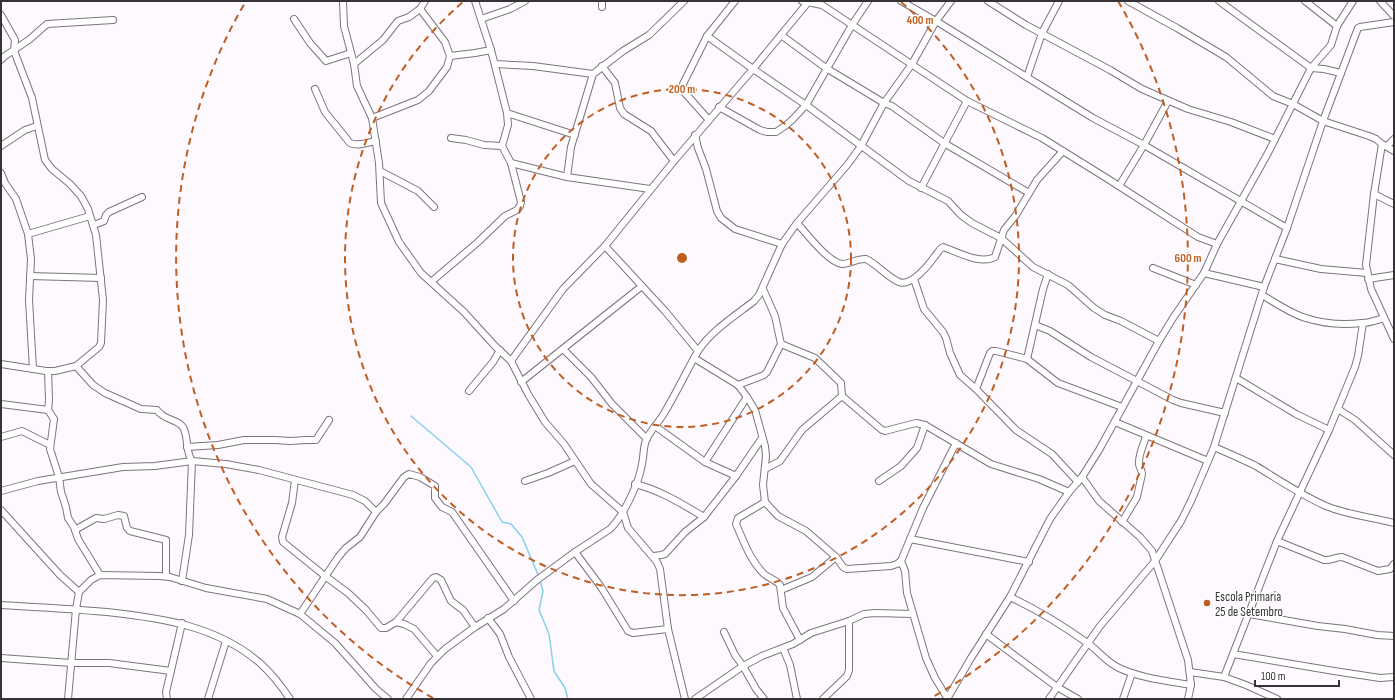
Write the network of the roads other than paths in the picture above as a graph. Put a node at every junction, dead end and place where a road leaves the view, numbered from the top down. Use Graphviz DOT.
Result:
graph roads {
  1 [pos="343,1"];
  2 [pos="425,1"];
  3 [pos="475,1"];
  4 [pos="525,1"];
  5 [pos="684,1"];
  6 [pos="735,1"];
  7 [pos="806,1"];
  8 [pos="868,1"];
  9 [pos="901,1"];
  10 [pos="951,1"];
  11 [pos="988,1"];
  12 [pos="1059,1"];
  13 [pos="1128,1"];
  14 [pos="1219,1"];
  15 [pos="1305,1"];
  16 [pos="1353,1"];
  17 [pos="1380,1"];
  18 [pos="420,9"];
  19 [pos="1,15"];
  20 [pos="1394,16"];
  21 [pos="294,19"];
  22 [pos="481,19"];
  23 [pos="113,20"];
  24 [pos="936,21"];
  25 [pos="1394,22"];
  26 [pos="852,25"];
  27 [pos="1337,26"];
  28 [pos="781,34"];
  29 [pos="1042,34"];
  30 [pos="707,36"];
  31 [pos="14,50"];
  32 [pos="491,50"];
  33 [pos="351,53"];
  34 [pos="450,56"];
  35 [pos="1,60"];
  36 [pos="354,64"];
  37 [pos="495,64"];
  38 [pos="912,64"];
  39 [pos="602,66"];
  40 [pos="826,68"];
  41 [pos="1311,68"];
  42 [pos="753,70"];
  43 [pos="1341,73"];
  44 [pos="593,74"];
  45 [pos="1027,77"];
  46 [pos="315,89"];
  47 [pos="967,101"];
  48 [pos="1168,101"];
  49 [pos="884,103"];
  50 [pos="1293,104"];
  51 [pos="806,105"];
  52 [pos="719,107"];
  53 [pos="507,113"];
  54 [pos="372,118"];
  55 [pos="709,120"];
  56 [pos="1323,121"];
  57 [pos="38,126"];
  58 [pos="575,135"];
  59 [pos="695,135"];
  60 [pos="451,138"];
  61 [pos="1275,139"];
  62 [pos="1394,139"];
  63 [pos="376,140"];
  64 [pos="944,143"];
  65 [pos="1384,145"];
  66 [pos="1,146"];
  67 [pos="502,146"];
  68 [pos="861,146"];
  69 [pos="1144,146"];
  70 [pos="1063,151"];
  71 [pos="1394,151"];
  72 [pos="674,161"];
  73 [pos="511,163"];
  74 [pos="380,171"];
  75 [pos="1,173"];
  76 [pos="567,177"];
  77 [pos="3,184"];
  78 [pos="1119,186"];
  79 [pos="922,188"];
  80 [pos="650,189"];
  81 [pos="1029,193"];
  82 [pos="1374,194"];
  83 [pos="142,197"];
  84 [pos="1241,202"];
  85 [pos="1394,204"];
  86 [pos="434,207"];
  87 [pos="90,216"];
  88 [pos="797,223"];
  89 [pos="94,225"];
  90 [pos="1287,228"];
  91 [pos="28,234"];
  92 [pos="1001,238"];
  93 [pos="782,244"];
  94 [pos="1217,244"];
  95 [pos="605,246"];
  96 [pos="1275,259"];
  97 [pos="1153,268"];
  98 [pos="1204,272"];
  99 [pos="1048,274"];
  100 [pos="1394,275"];
  101 [pos="30,276"];
  102 [pos="1368,276"];
  103 [pos="101,278"];
  104 [pos="914,279"];
  105 [pos="431,282"];
  106 [pos="1196,285"];
  107 [pos="642,286"];
  108 [pos="1264,287"];
  109 [pos="763,288"];
  110 [pos="1262,295"];
  111 [pos="1384,318"];
  112 [pos="1363,323"];
  113 [pos="1035,325"];
  114 [pos="1394,339"];
  115 [pos="1159,341"];
  116 [pos="781,344"];
  117 [pos="563,349"];
  118 [pos="500,350"];
  119 [pos="698,351"];
  120 [pos="694,358"];
  121 [pos="1027,359"];
  122 [pos="511,361"];
  123 [pos="1,364"];
  124 [pos="76,366"];
  125 [pos="33,369"];
  126 [pos="48,371"];
  127 [pos="1236,378"];
  128 [pos="1137,381"];
  129 [pos="521,382"];
  130 [pos="738,385"];
  131 [pos="976,389"];
  132 [pos="469,390"];
  133 [pos="842,396"];
  134 [pos="748,397"];
  135 [pos="1,404"];
  136 [pos="1122,407"];
  137 [pos="1338,409"];
  138 [pos="48,410"];
  139 [pos="1225,412"];
  140 [pos="329,420"];
  141 [pos="1114,422"];
  142 [pos="925,425"];
  143 [pos="655,426"];
  144 [pos="1329,430"];
  145 [pos="1146,436"];
  146 [pos="1,437"];
  147 [pos="762,438"];
  148 [pos="647,439"];
  149 [pos="956,443"];
  150 [pos="50,445"];
  151 [pos="188,447"];
  152 [pos="1214,447"];
  153 [pos="1394,455"];
  154 [pos="192,461"];
  155 [pos="575,461"];
  156 [pos="1208,461"];
  157 [pos="705,462"];
  158 [pos="765,469"];
  159 [pos="736,476"];
  160 [pos="59,477"];
  161 [pos="1080,479"];
  162 [pos="295,480"];
  163 [pos="525,481"];
  164 [pos="879,481"];
  165 [pos="635,484"];
  166 [pos="1,491"];
  167 [pos="1069,492"];
  168 [pos="1299,493"];
  169 [pos="764,502"];
  170 [pos="1,510"];
  171 [pos="376,512"];
  172 [pos="623,512"];
  173 [pos="704,517"];
  174 [pos="1122,522"];
  175 [pos="1394,523"];
  176 [pos="75,530"];
  177 [pos="910,539"];
  178 [pos="1277,541"];
  179 [pos="575,552"];
  180 [pos="654,556"];
  181 [pos="836,557"];
  182 [pos="902,561"];
  183 [pos="1155,561"];
  184 [pos="1028,562"];
  185 [pos="1394,564"];
  186 [pos="100,575"];
  187 [pos="166,576"];
  188 [pos="325,576"];
  189 [pos="182,581"];
  190 [pos="781,590"];
  191 [pos="79,592"];
  192 [pos="1010,597"];
  193 [pos="514,601"];
  194 [pos="1,606"];
  195 [pos="76,609"];
  196 [pos="300,614"];
  197 [pos="913,614"];
  198 [pos="1249,614"];
  199 [pos="488,618"];
  200 [pos="849,621"];
  201 [pos="396,622"];
  202 [pos="182,623"];
  203 [pos="475,626"];
  204 [pos="668,629"];
  205 [pos="724,632"];
  206 [pos="986,634"];
  207 [pos="1394,636"];
  208 [pos="800,640"];
  209 [pos="226,641"];
  210 [pos="1087,642"];
  211 [pos="783,648"];
  212 [pos="1233,654"];
  213 [pos="437,656"];
  214 [pos="1,658"];
  215 [pos="71,663"];
  216 [pos="743,666"];
  217 [pos="171,671"];
  218 [pos="1190,672"];
  219 [pos="1132,673"];
  220 [pos="1224,677"];
  221 [pos="1394,677"];
  222 [pos="1191,685"];
  223 [pos="1057,687"];
  224 [pos="684,698"];
  225 [pos="948,698"];
  226 [pos="68,699"];
  227 [pos="166,699"];
  228 [pos="208,699"];
  229 [pos="290,699"];
  230 [pos="388,699"];
  231 [pos="406,699"];
  232 [pos="531,699"];
  233 [pos="677,699"];
  234 [pos="695,699"];
  235 [pos="764,699"];
  236 [pos="797,699"];
  237 [pos="823,699"];
  238 [pos="1049,699"];
  239 [pos="1078,699"];
  240 [pos="1123,699"];
  241 [pos="1188,699"];
  242 [pos="1277,699"];
  1 -- 33 [label="street"];
  2 -- 18 [label="street"];
  3 -- 22 [label="street"];
  4 -- 22 [label="street"];
  5 -- 39 [label="street"];
  6 -- 30 [label="street"];
  7 -- 26 [label="street"];
  7 -- 28 [label="street"];
  8 -- 26 [label="street"];
  9 -- 24 [label="street"];
  10 -- 24 [label="street"];
  11 -- 29 [label="street"];
  12 -- 29 [label="street"];
  13 -- 50 [label="street"];
  14 -- 41 [label="street"];
  15 -- 27 [label="street"];
  16 -- 27 [label="street"];
  17 -- 20 [label="street"];
  18 -- 34 [label="street"];
  18 -- 36 [label="street"];
  19 -- 31 [label="street"];
  21 -- 33 [label="street"];
  22 -- 32 [label="street"];
  23 -- 31 [label="street"];
  24 -- 38 [label="street"];
  24 -- 45 [label="street"];
  25 -- 43 [label="street"];
  26 -- 38 [label="street"];
  26 -- 40 [label="street"];
  27 -- 41 [label="street"];
  28 -- 40 [label="street"];
  28 -- 42 [label="street"];
  29 -- 45 [label="street"];
  29 -- 48 [label="street"];
  30 -- 42 [label="street"];
  30 -- 55 [label="street"];
  31 -- 35 [label="street"];
  31 -- 57 [label="street"];
  32 -- 34 [label="street"];
  32 -- 37 [label="street"];
  33 -- 36 [label="street"];
  34 -- 54 [label="street"];
  36 -- 54 [label="street"];
  37 -- 44 [label="street"];
  37 -- 53 [label="street"];
  38 -- 47 [label="street"];
  38 -- 49 [label="street"];
  39 -- 44 [label="street"];
  39 -- 72 [label="street"];
  40 -- 49 [label="street"];
  40 -- 51 [label="street"];
  41 -- 43 [label="street"];
  41 -- 50 [label="street"];
  42 -- 51 [label="street"];
  42 -- 52 [label="street"];
  43 -- 56 [label="street"];
  44 -- 58 [label="street"];
  45 -- 69 [label="street"];
  46 -- 63 [label="street"];
  47 -- 64 [label="street"];
  47 -- 70 [label="street"];
  48 -- 61 [label="street"];
  48 -- 69 [label="street"];
  49 -- 64 [label="street"];
  49 -- 68 [label="street"];
  50 -- 56 [label="street"];
  50 -- 61 [label="street"];
  51 -- 52 [label="street"];
  51 -- 68 [label="street"];
  52 -- 55 [label="street"];
  53 -- 58 [label="street"];
  53 -- 67 [label="street"];
  54 -- 63 [label="street"];
  55 -- 59 [label="street"];
  56 -- 65 [label="street"];
  56 -- 90 [label="street"];
  57 -- 66 [label="street"];
  57 -- 87 [label="street"];
  58 -- 76 [label="street"];
  59 -- 72 [label="street"];
  59 -- 93 [label="street"];
  60 -- 67 [label="street"];
  61 -- 84 [label="street"];
  62 -- 65 [label="street"];
  63 -- 74 [label="street"];
  64 -- 79 [label="street"];
  64 -- 81 [label="street"];
  65 -- 71 [label="street"];
  65 -- 82 [label="street"];
  67 -- 73 [label="street"];
  68 -- 79 [label="street"];
  68 -- 88 [label="street"];
  69 -- 78 [label="street"];
  69 -- 84 [label="street"];
  70 -- 78 [label="street"];
  70 -- 81 [label="street"];
  72 -- 80 [label="street"];
  73 -- 76 [label="street"];
  73 -- 105 [label="street"];
  74 -- 86 [label="street"];
  74 -- 105 [label="street"];
  75 -- 77 [label="street"];
  76 -- 80 [label="street"];
  77 -- 91 [label="street"];
  78 -- 94 [label="street"];
  79 -- 92 [label="street"];
  80 -- 95 [label="street"];
  81 -- 92 [label="street"];
  82 -- 85 [label="street"];
  82 -- 102 [label="street"];
  83 -- 89 [label="street"];
  84 -- 90 [label="street"];
  84 -- 94 [label="street"];
  87 -- 89 [label="street"];
  87 -- 91 [label="street"];
  88 -- 93 [label="street"];
  88 -- 104 [label="street"];
  89 -- 103 [label="street"];
  90 -- 96 [label="street"];
  91 -- 101 [label="street"];
  92 -- 99 [label="street"];
  92 -- 104 [label="street"];
  93 -- 109 [label="street"];
  94 -- 98 [label="street"];
  95 -- 107 [label="street"];
  95 -- 122 [label="street"];
  96 -- 102 [label="street"];
  96 -- 108 [label="street"];
  97 -- 106 [label="street"];
  98 -- 106 [label="street"];
  98 -- 108 [label="street"];
  99 -- 113 [label="street"];
  99 -- 115 [label="street"];
  100 -- 102 [label="street"];
  101 -- 103 [label="street"];
  101 -- 125 [label="street"];
  102 -- 111 [label="street"];
  103 -- 124 [label="street"];
  104 -- 131 [label="street"];
  105 -- 118 [label="street"];
  106 -- 115 [label="street"];
  107 -- 117 [label="street"];
  107 -- 119 [label="street"];
  108 -- 110 [label="street"];
  109 -- 116 [label="street"];
  109 -- 119 [label="street"];
  110 -- 112 [label="street"];
  110 -- 127 [label="street"];
  111 -- 112 [label="street"];
  111 -- 114 [label="street"];
  112 -- 137 [label="street"];
  113 -- 121 [label="street"];
  113 -- 128 [label="street"];
  115 -- 128 [label="street"];
  116 -- 130 [label="street"];
  116 -- 133 [label="street"];
  117 -- 129 [label="street"];
  117 -- 148 [label="street"];
  118 -- 122 [label="street"];
  118 -- 132 [label="street"];
  119 -- 120 [label="street"];
  120 -- 130 [label="street"];
  120 -- 143 [label="street"];
  121 -- 131 [label="street"];
  121 -- 136 [label="street"];
  122 -- 129 [label="street"];
  123 -- 125 [label="street"];
  124 -- 126 [label="street"];
  124 -- 151 [label="street"];
  125 -- 126 [label="street"];
  126 -- 138 [label="street"];
  127 -- 139 [label="street"];
  127 -- 144 [label="street"];
  128 -- 136 [label="street"];
  128 -- 139 [label="street"];
  129 -- 155 [label="street"];
  130 -- 134 [label="street"];
  131 -- 161 [label="street"];
  133 -- 142 [label="street"];
  133 -- 158 [label="street"];
  134 -- 147 [label="street"];
  134 -- 157 [label="street"];
  135 -- 138 [label="street"];
  136 -- 141 [label="street"];
  137 -- 144 [label="street"];
  137 -- 153 [label="street"];
  138 -- 150 [label="street"];
  139 -- 152 [label="street"];
  140 -- 151 [label="street"];
  141 -- 145 [label="street"];
  141 -- 161 [label="street"];
  142 -- 149 [label="street"];
  142 -- 164 [label="street"];
  143 -- 148 [label="street"];
  143 -- 157 [label="street"];
  144 -- 168 [label="street"];
  145 -- 156 [label="street"];
  145 -- 174 [label="street"];
  146 -- 150 [label="street"];
  147 -- 158 [label="street"];
  147 -- 159 [label="street"];
  148 -- 165 [label="street"];
  149 -- 167 [label="street"];
  149 -- 177 [label="street"];
  150 -- 160 [label="street"];
  151 -- 154 [label="street"];
  152 -- 156 [label="street"];
  152 -- 168 [label="street"];
  154 -- 160 [label="street"];
  154 -- 162 [label="street"];
  154 -- 189 [label="street"];
  155 -- 163 [label="street"];
  155 -- 172 [label="street"];
  156 -- 183 [label="street"];
  157 -- 159 [label="street"];
  158 -- 169 [label="street"];
  159 -- 173 [label="street"];
  160 -- 166 [label="street"];
  160 -- 176 [label="street"];
  161 -- 167 [label="street"];
  161 -- 174 [label="street"];
  162 -- 171 [label="street"];
  162 -- 188 [label="street"];
  165 -- 172 [label="street"];
  165 -- 173 [label="street"];
  167 -- 184 [label="street"];
  168 -- 175 [label="street"];
  168 -- 178 [label="street"];
  169 -- 181 [label="street"];
  169 -- 190 [label="street"];
  170 -- 191 [label="street"];
  171 -- 188 [label="street"];
  171 -- 193 [label="street"];
  172 -- 179 [label="street"];
  172 -- 180 [label="street"];
  173 -- 180 [label="street"];
  174 -- 183 [label="street"];
  176 -- 186 [label="street"];
  176 -- 187 [label="street"];
  177 -- 182 [label="street"];
  177 -- 184 [label="street"];
  178 -- 185 [label="street"];
  178 -- 198 [label="street"];
  179 -- 193 [label="street"];
  179 -- 204 [label="street"];
  180 -- 204 [label="street"];
  181 -- 182 [label="street"];
  181 -- 190 [label="street"];
  182 -- 197 [label="street"];
  183 -- 210 [label="street"];
  183 -- 218 [label="street"];
  184 -- 192 [label="street"];
  186 -- 187 [label="street"];
  186 -- 191 [label="street"];
  187 -- 189 [label="street"];
  188 -- 196 [label="street"];
  188 -- 201 [label="street"];
  189 -- 196 [label="street"];
  190 -- 208 [label="street"];
  191 -- 195 [label="street"];
  192 -- 206 [label="street"];
  192 -- 210 [label="street"];
  193 -- 199 [label="street"];
  194 -- 195 [label="street"];
  195 -- 202 [label="street"];
  195 -- 215 [label="street"];
  196 -- 230 [label="street"];
  197 -- 200 [label="street"];
  197 -- 225 [label="street"];
  198 -- 207 [label="street"];
  198 -- 212 [label="street"];
  199 -- 203 [label="street"];
  199 -- 232 [label="street"];
  200 -- 208 [label="street"];
  200 -- 237 [label="street"];
  201 -- 203 [label="street"];
  201 -- 213 [label="street"];
  202 -- 209 [label="street"];
  202 -- 217 [label="street"];
  203 -- 213 [label="street"];
  204 -- 224 [label="street"];
  205 -- 216 [label="street"];
  206 -- 223 [label="street"];
  206 -- 225 [label="street"];
  208 -- 211 [label="street"];
  209 -- 228 [label="street"];
  209 -- 229 [label="street"];
  210 -- 219 [label="street"];
  210 -- 223 [label="street"];
  211 -- 216 [label="street"];
  211 -- 236 [label="street"];
  212 -- 220 [label="street"];
  212 -- 221 [label="street"];
  213 -- 231 [label="street"];
  214 -- 215 [label="street"];
  215 -- 217 [label="street"];
  215 -- 226 [label="street"];
  216 -- 234 [label="street"];
  216 -- 235 [label="street"];
  217 -- 227 [label="street"];
  218 -- 220 [label="street"];
  218 -- 222 [label="street"];
  219 -- 222 [label="street"];
  219 -- 240 [label="street"];
  220 -- 242 [label="street"];
  222 -- 241 [label="street"];
  223 -- 238 [label="street"];
  223 -- 239 [label="street"];
  224 -- 233 [label="street"];
}
